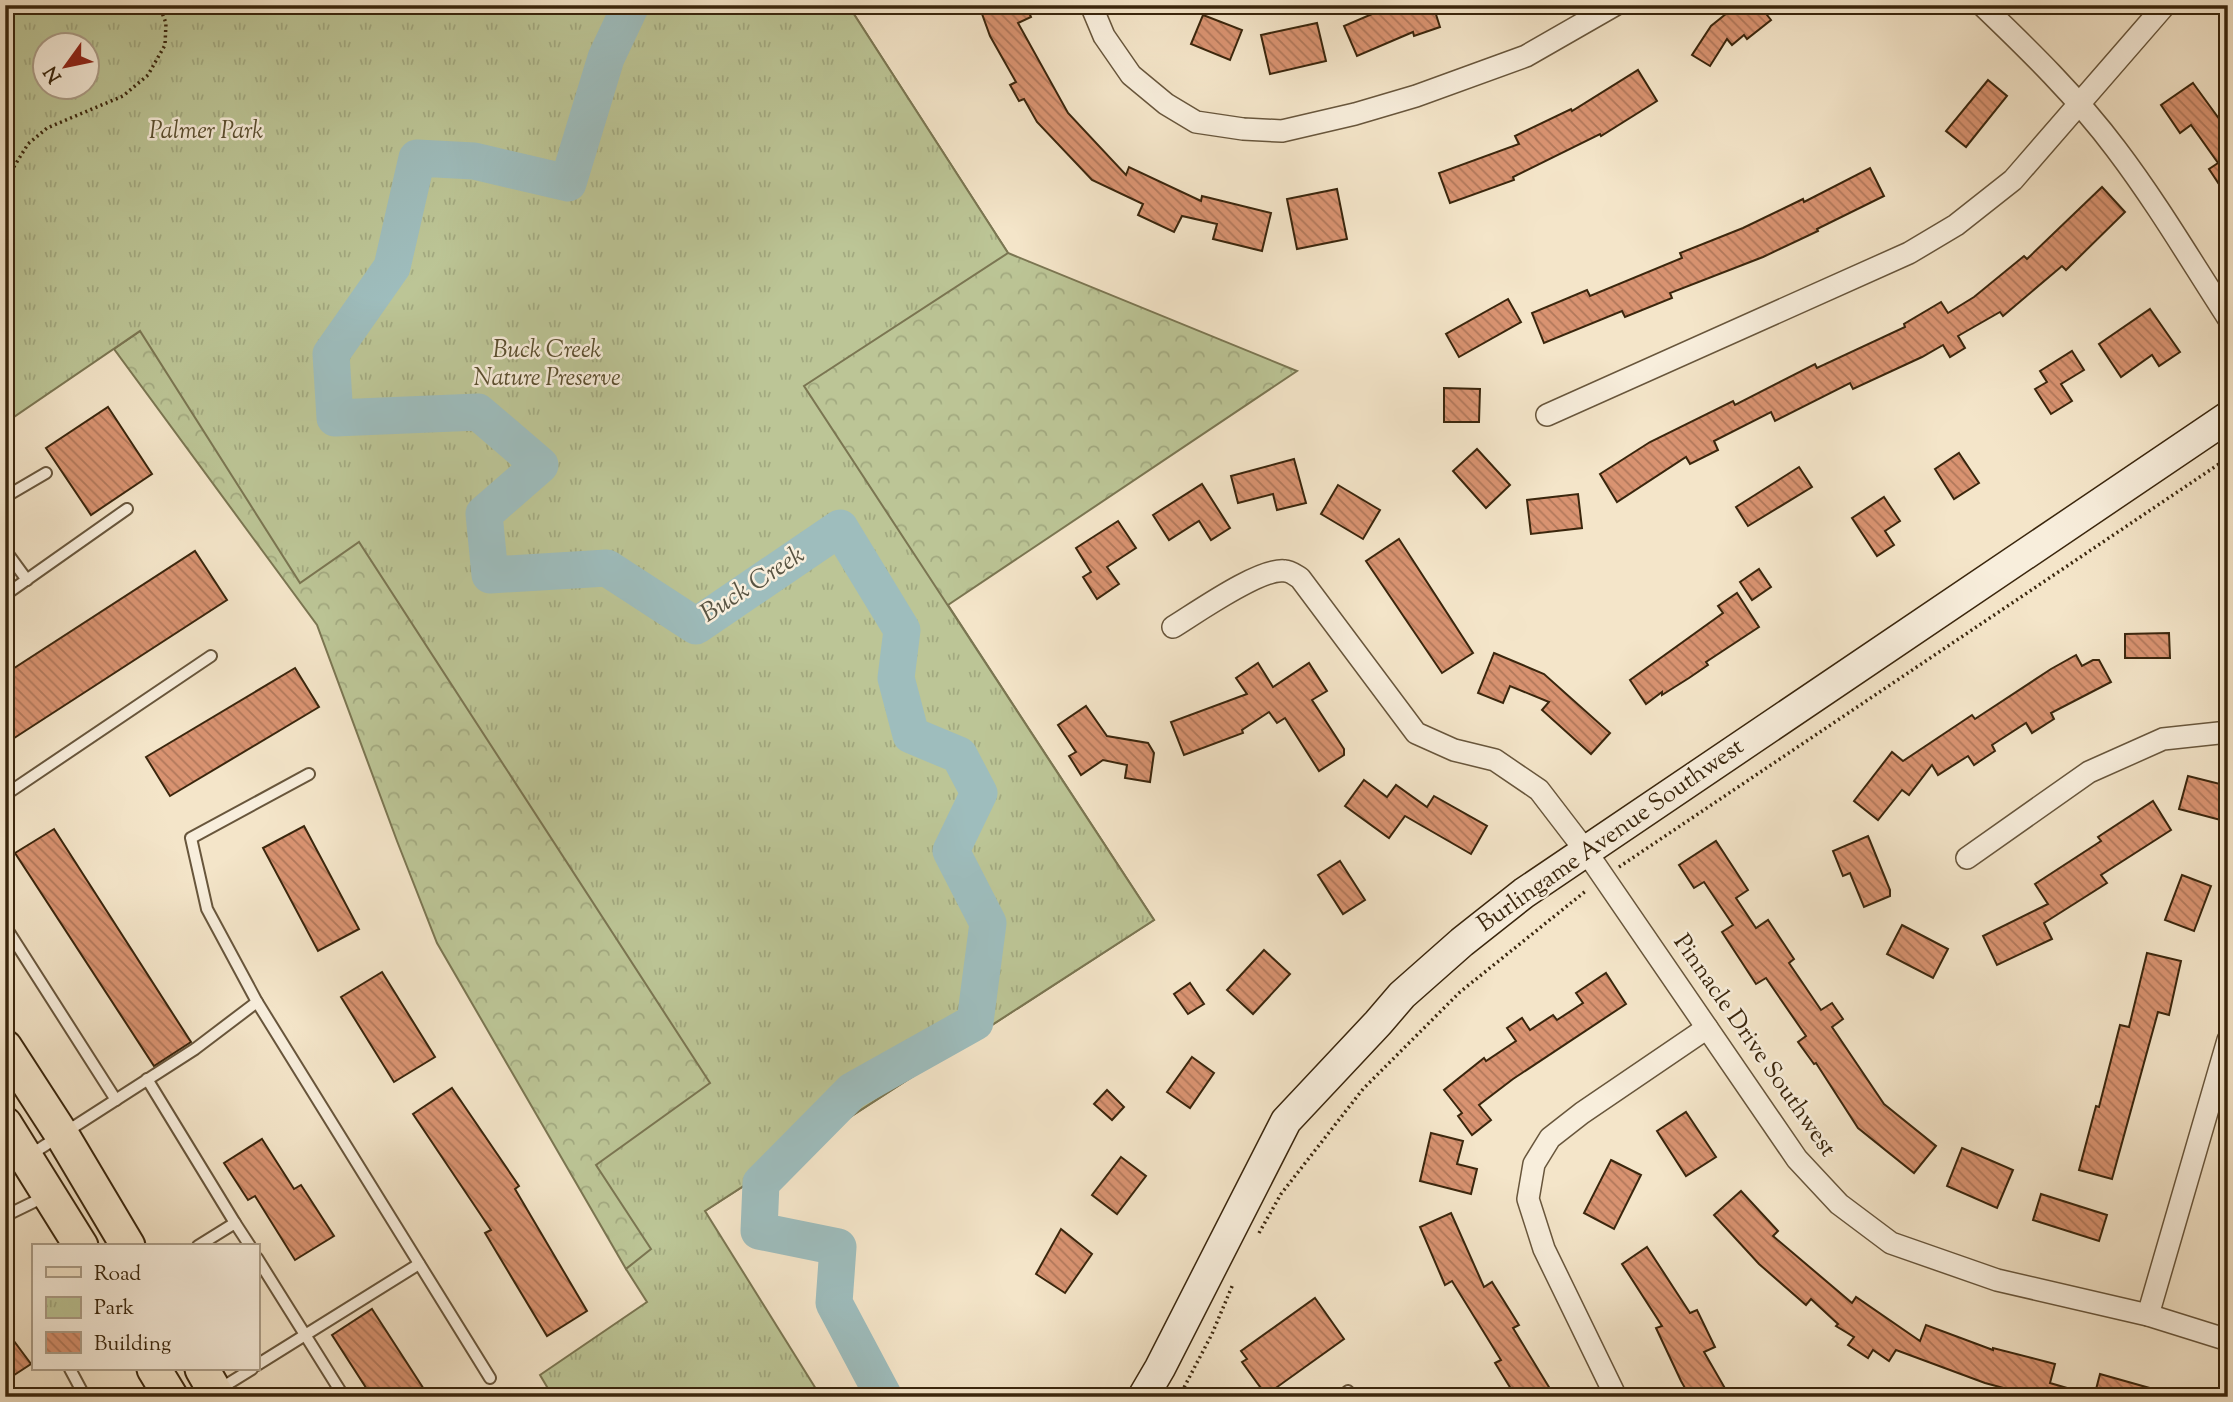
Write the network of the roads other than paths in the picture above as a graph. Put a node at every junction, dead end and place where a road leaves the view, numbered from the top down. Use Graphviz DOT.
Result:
graph roads {
  1 [pos="1091,5"];
  2 [pos="1615,5"];
  3 [pos="1982,5"];
  4 [pos="2165,5"];
  5 [pos="2079,104"];
  6 [pos="2228,318"];
  7 [pos="1547,415"];
  8 [pos="2228,417"];
  9 [pos="46,473"];
  10 [pos="5,497"];
  11 [pos="127,509"];
  12 [pos="5,550"];
  13 [pos="27,580"];
  14 [pos="5,595"];
  15 [pos="1173,626"];
  16 [pos="211,656"];
  17 [pos="2228,732"];
  18 [pos="309,774"];
  19 [pos="5,795"];
  20 [pos="1585,850"];
  21 [pos="1967,858"];
  22 [pos="5,926"];
  23 [pos="257,1002"];
  24 [pos="1707,1028"];
  25 [pos="2228,1040"];
  26 [pos="5,1047"];
  27 [pos="147,1079"];
  28 [pos="116,1100"];
  29 [pos="5,1125"];
  30 [pos="62,1135"];
  31 [pos="26,1158"];
  32 [pos="50,1194"];
  33 [pos="5,1216"];
  34 [pos="236,1223"];
  35 [pos="80,1244"];
  36 [pos="127,1244"];
  37 [pos="201,1244"];
  38 [pos="249,1244"];
  39 [pos="259,1261"];
  40 [pos="418,1264"];
  41 [pos="2148,1315"];
  42 [pos="305,1335"];
  43 [pos="2228,1340"];
  44 [pos="259,1364"];
  45 [pos="71,1370"];
  46 [pos="155,1370"];
  47 [pos="250,1370"];
  48 [pos="490,1378"];
  49 [pos="210,1388"];
  50 [pos="85,1397"];
  51 [pos="171,1397"];
  52 [pos="344,1397"];
  53 [pos="1143,1397"];
  54 [pos="1616,1397"];
  1 -- 2 [label="street"];
  3 -- 5 [label="street"];
  4 -- 5 [label="street"];
  5 -- 6 [label="street"];
  5 -- 7 [label="street"];
  8 -- 20 [label="street, Burlingame Avenue Southwest"];
  9 -- 10 [label="lane"];
  11 -- 13 [label="lane"];
  12 -- 13 [label="lane"];
  13 -- 14 [label="lane"];
  15 -- 20 [label="street, Pinnacle Drive Southwest"];
  16 -- 19 [label="lane"];
  17 -- 21 [label="street"];
  18 -- 23 [label="lane"];
  20 -- 24 [label="street, Pinnacle Drive Southwest"];
  20 -- 53 [label="street, Burlingame Avenue Southwest"];
  22 -- 28 [label="lane"];
  23 -- 27 [label="lane"];
  23 -- 40 [label="lane"];
  24 -- 41 [label="street, Pinnacle Drive Southwest"];
  24 -- 54 [label="street"];
  25 -- 41 [label="street"];
  26 -- 30 [label="main road"];
  27 -- 28 [label="lane"];
  27 -- 34 [label="lane"];
  28 -- 30 [label="lane"];
  29 -- 31 [label="main road"];
  30 -- 31 [label="lane"];
  30 -- 36 [label="main road"];
  31 -- 32 [label="main road"];
  32 -- 33 [label="lane"];
  32 -- 35 [label="main road"];
  34 -- 37 [label="lane"];
  34 -- 38 [label="lane"];
  39 -- 42 [label="lane"];
  40 -- 42 [label="lane"];
  40 -- 48 [label="lane"];
  41 -- 43 [label="street, Pinnacle Drive Southwest"];
  42 -- 44 [label="lane"];
  42 -- 52 [label="lane"];
  45 -- 50 [label="lane"];
  46 -- 51 [label="main road"];
  47 -- 49 [label="lane"];
}
